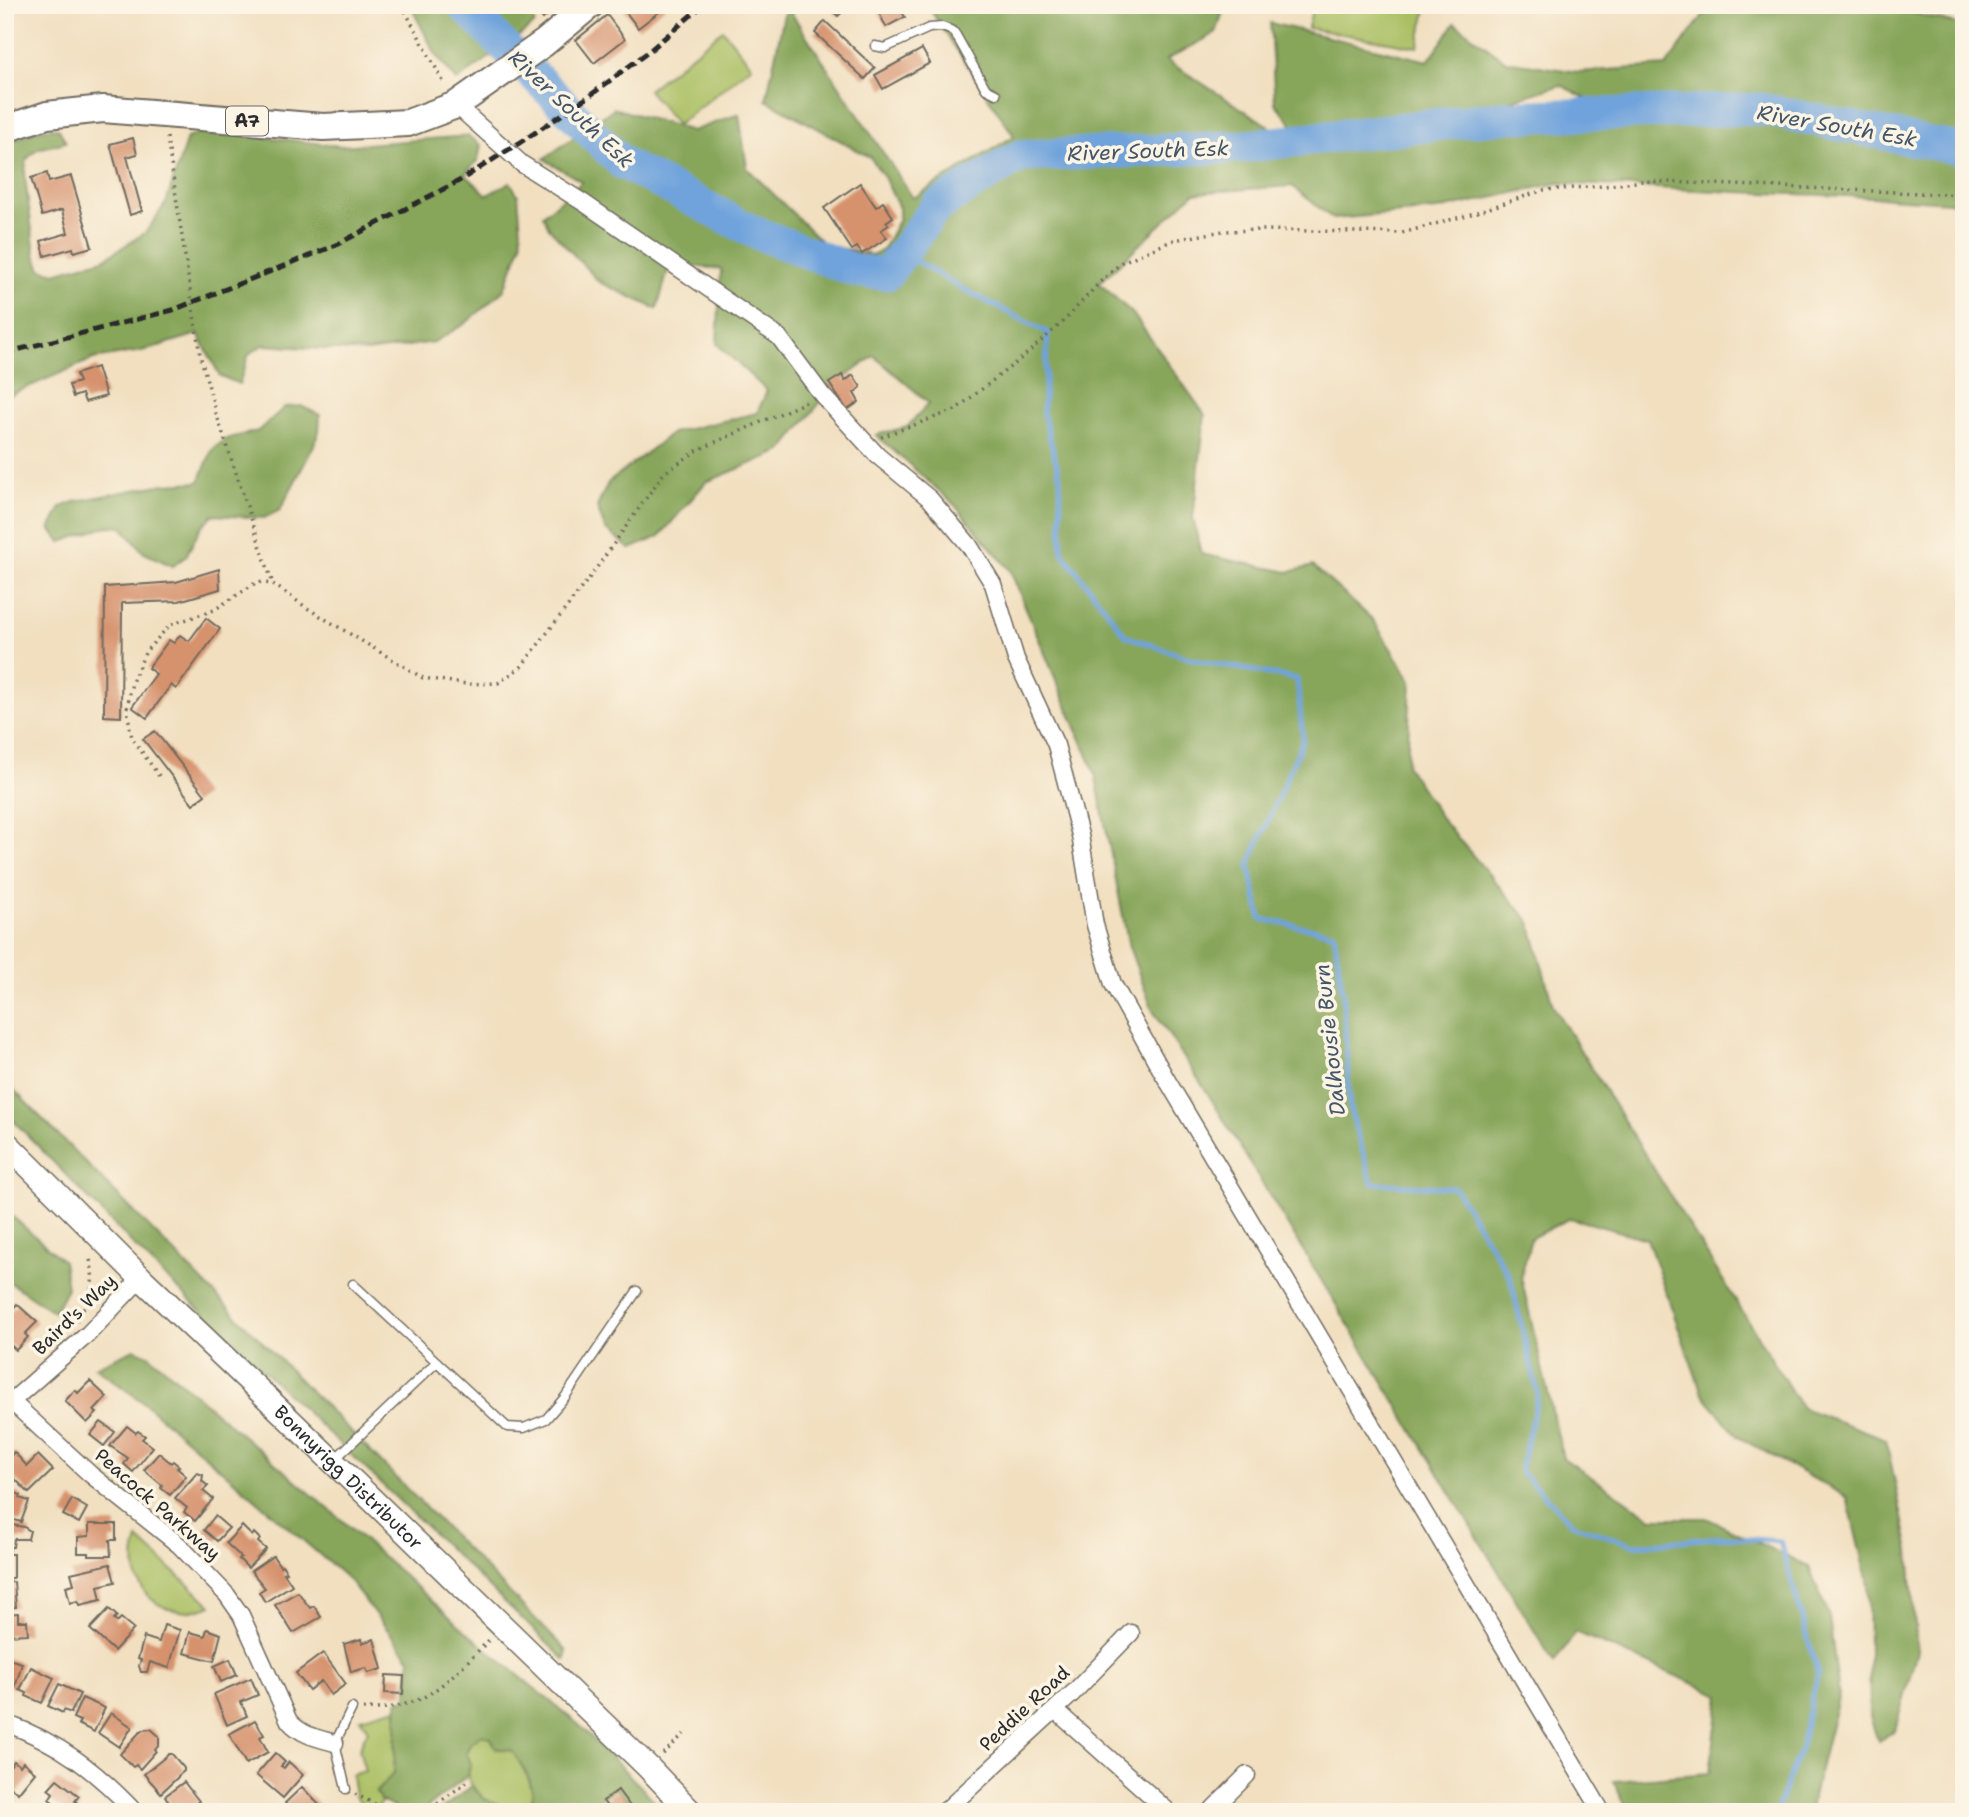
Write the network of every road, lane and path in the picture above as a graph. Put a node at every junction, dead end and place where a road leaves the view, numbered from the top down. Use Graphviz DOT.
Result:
graph roads {
  1 [pos="402,5"];
  2 [pos="590,5"];
  3 [pos="875,46"];
  4 [pos="996,94"];
  5 [pos="456,105"];
  6 [pos="164,114"];
  7 [pos="5,129"];
  8 [pos="1964,195"];
  9 [pos="822,395"];
  10 [pos="866,443"];
  11 [pos="273,584"];
  12 [pos="159,776"];
  13 [pos="5,1142"];
  14 [pos="88,1250"];
  15 [pos="141,1278"];
  16 [pos="353,1284"];
  17 [pos="637,1291"];
  18 [pos="64,1355"];
  19 [pos="437,1362"];
  20 [pos="8,1404"];
  21 [pos="333,1461"];
  22 [pos="503,1626"];
  23 [pos="1131,1633"];
  24 [pos="352,1708"];
  25 [pos="1055,1710"];
  26 [pos="5,1723"];
  27 [pos="684,1734"];
  28 [pos="335,1742"];
  29 [pos="648,1767"];
  30 [pos="1247,1775"];
  31 [pos="471,1779"];
  32 [pos="346,1789"];
  33 [pos="127,1809"];
  34 [pos="391,1812"];
  35 [pos="426,1812"];
  36 [pos="691,1812"];
  37 [pos="944,1812"];
  38 [pos="1169,1812"];
  39 [pos="1210,1812"];
  40 [pos="1602,1812"];
  1 -- 5 [label="path"];
  2 -- 5 [label="main road, A7"];
  3 -- 4 [label="lane"];
  5 -- 6 [label="main road, A7"];
  5 -- 9 [label="street"];
  6 -- 7 [label="main road, A7"];
  6 -- 11 [label="path"];
  8 -- 10 [label="path"];
  9 -- 10 [label="street"];
  9 -- 11 [label="path"];
  10 -- 40 [label="street"];
  11 -- 12 [label="path"];
  13 -- 15 [label="main road, Bonnyrigg Distributor"];
  14 -- 18 [label="path"];
  15 -- 18 [label="street, Baird's Way"];
  15 -- 21 [label="main road, Bonnyrigg Distributor"];
  16 -- 19 [label="lane"];
  17 -- 19 [label="lane"];
  18 -- 20 [label="street, Baird's Way"];
  19 -- 21 [label="lane"];
  20 -- 28 [label="street, Peacock Parkway"];
  21 -- 22 [label="main road, Bonnyrigg Distributor"];
  22 -- 24 [label="path"];
  22 -- 29 [label="main road, Bonnyrigg Distributor"];
  23 -- 25 [label="street, Peddie Road"];
  24 -- 28 [label="lane"];
  25 -- 37 [label="street, Peddie Road"];
  25 -- 38 [label="street"];
  26 -- 33 [label="street"];
  27 -- 29 [label="path"];
  28 -- 32 [label="lane"];
  29 -- 36 [label="main road, Bonnyrigg Distributor"];
  30 -- 39 [label="street"];
  31 -- 35 [label="path"];
  32 -- 34 [label="path"];
}
